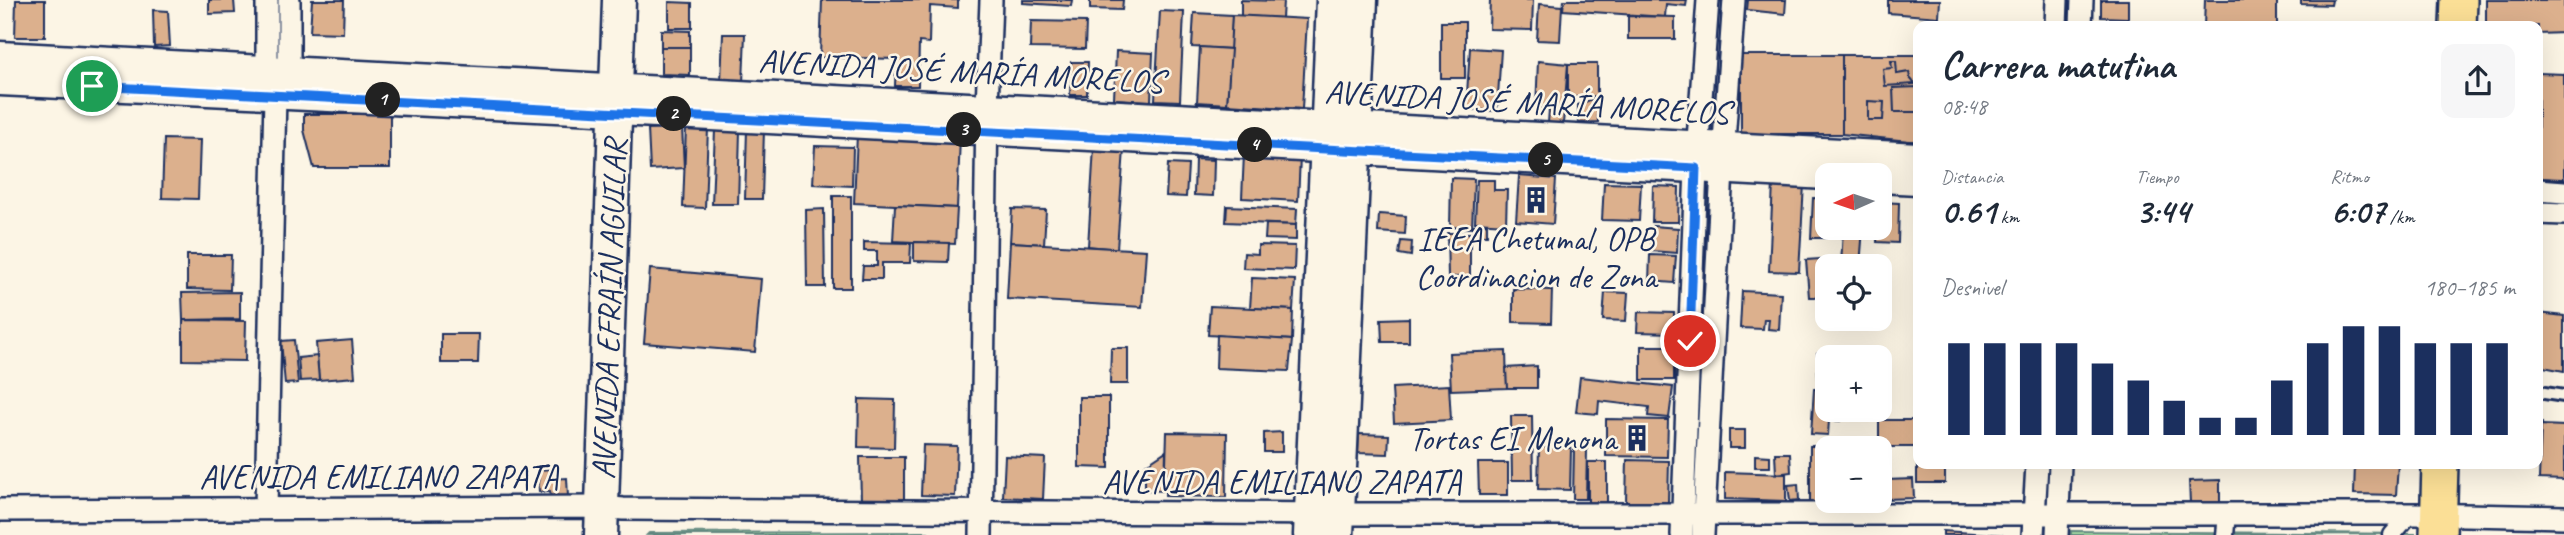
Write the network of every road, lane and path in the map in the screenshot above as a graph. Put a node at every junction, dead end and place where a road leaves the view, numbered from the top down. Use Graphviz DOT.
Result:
graph roads {
  1 [pos="267,0"];
  2 [pos="289,0"];
  3 [pos="619,0"];
  4 [pos="640,0"];
  5 [pos="991,0"];
  6 [pos="1333,0"];
  7 [pos="1361,0"];
  8 [pos="1708,0"];
  9 [pos="1734,0"];
  10 [pos="2057,0"];
  11 [pos="2082,0"];
  12 [pos="2459,0"];
  13 [pos="2056,21"];
  14 [pos="2081,21"];
  15 [pos="2458,21"];
  16 [pos="0,56"];
  17 [pos="277,78"];
  18 [pos="0,81"];
  19 [pos="626,100"];
  20 [pos="987,119"];
  21 [pos="1341,138"];
  22 [pos="1710,157"];
  23 [pos="1913,157"];
  24 [pos="1815,173"];
  25 [pos="1892,179"];
  26 [pos="1913,180"];
  27 [pos="2543,190"];
  28 [pos="2564,191"];
  29 [pos="2543,212"];
  30 [pos="2564,214"];
  31 [pos="2543,393"];
  32 [pos="2564,396"];
  33 [pos="2037,469"];
  34 [pos="2060,469"];
  35 [pos="2440,469"];
  36 [pos="266,508"];
  37 [pos="0,510"];
  38 [pos="982,510"];
  39 [pos="2564,517"];
  40 [pos="2429,521"];
  41 [pos="612,522"];
  42 [pos="1324,524"];
  43 [pos="1693,524"];
  44 [pos="2034,525"];
  45 [pos="2058,525"];
  46 [pos="2226,525"];
  47 [pos="981,535"];
  48 [pos="2392,535"];
  1 -- 17 [label="street"];
  2 -- 17 [label="street"];
  3 -- 19 [label="main road, AVENIDA EFRAÍN AGUILAR"];
  4 -- 19 [label="main road, AVENIDA EFRAÍN AGUILAR"];
  5 -- 20 [label="street"];
  6 -- 21 [label="main road"];
  7 -- 21 [label="main road"];
  8 -- 22 [label="street"];
  9 -- 22 [label="street"];
  10 -- 13 [label="street"];
  11 -- 14 [label="street"];
  12 -- 15 [label="main road"];
  16 -- 17 [label="street, AVENIDA JOSÉ MARÍA MORELOS"];
  17 -- 18 [label="street, AVENIDA JOSÉ MARÍA MORELOS"];
  17 -- 19 [label="street, AVENIDA JOSÉ MARÍA MORELOS"];
  17 -- 36 [label="street"];
  19 -- 20 [label="street, AVENIDA JOSÉ MARÍA MORELOS"];
  19 -- 41 [label="main road, AVENIDA EFRAÍN AGUILAR"];
  20 -- 21 [label="street, AVENIDA JOSÉ MARÍA MORELOS"];
  20 -- 38 [label="street"];
  21 -- 22 [label="street, AVENIDA JOSÉ MARÍA MORELOS"];
  21 -- 42 [label="main road"];
  22 -- 23 [label="street, AVENIDA JOSÉ MARÍA MORELOS"];
  22 -- 24 [label="street, AVENIDA JOSÉ MARÍA MORELOS"];
  22 -- 43 [label="street"];
  25 -- 26 [label="street"];
  27 -- 28 [label="street"];
  29 -- 30 [label="street"];
  31 -- 32 [label="lane"];
  33 -- 44 [label="street"];
  34 -- 45 [label="street"];
  35 -- 40 [label="main road"];
  36 -- 37 [label="street, AVENIDA EMILIANO ZAPATA"];
  36 -- 41 [label="street, AVENIDA EMILIANO ZAPATA"];
  38 -- 41 [label="street, AVENIDA EMILIANO ZAPATA"];
  38 -- 42 [label="street, AVENIDA EMILIANO ZAPATA"];
  38 -- 47 [label="street"];
  39 -- 40 [label="street, AVENIDA EMILIANO ZAPATA"];
  40 -- 46 [label="street, AVENIDA EMILIANO ZAPATA"];
  40 -- 48 [label="street"];
  42 -- 43 [label="street, AVENIDA EMILIANO ZAPATA"];
  43 -- 44 [label="street, AVENIDA EMILIANO ZAPATA"];
  44 -- 45 [label="street, AVENIDA EMILIANO ZAPATA"];
  45 -- 46 [label="street, AVENIDA EMILIANO ZAPATA"];
}
